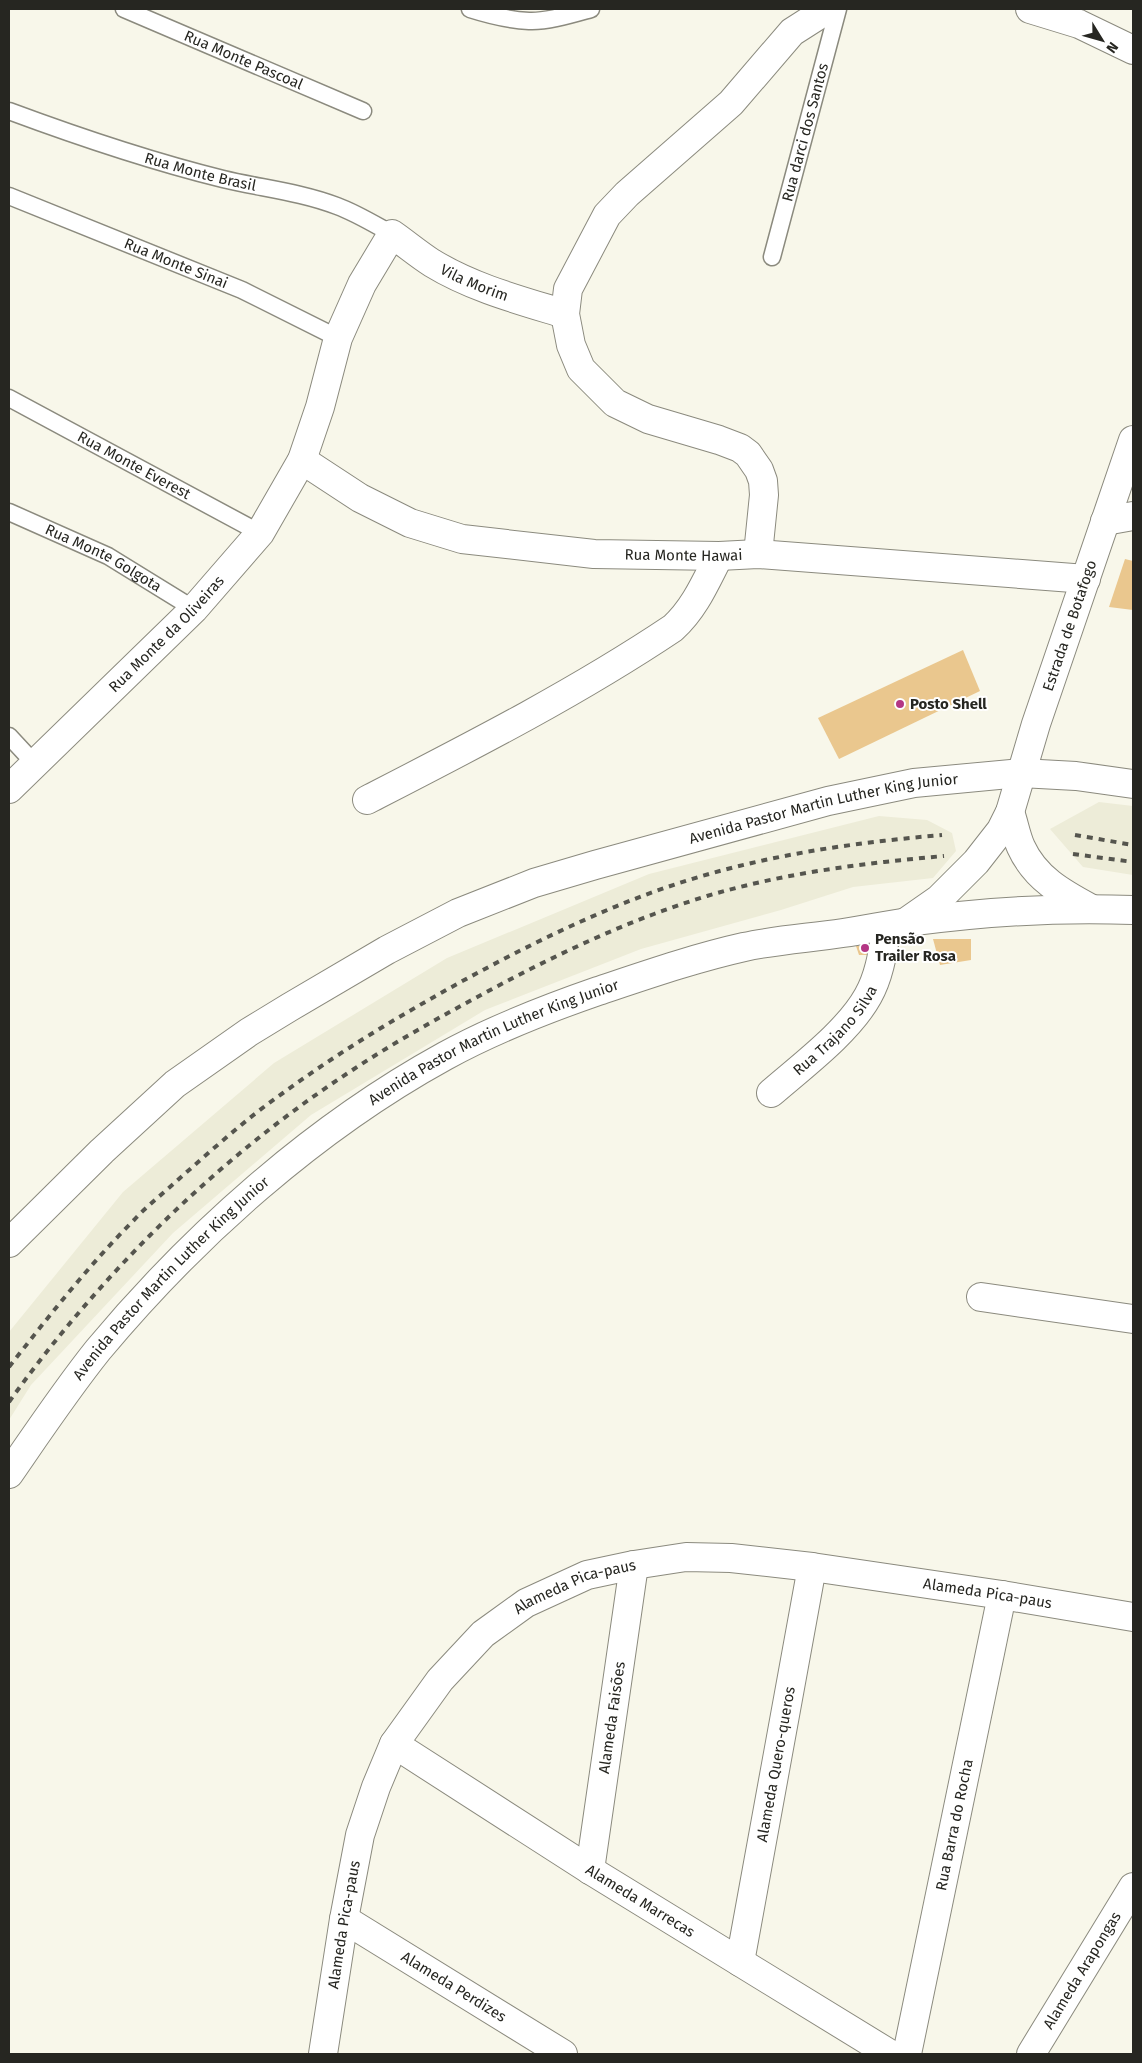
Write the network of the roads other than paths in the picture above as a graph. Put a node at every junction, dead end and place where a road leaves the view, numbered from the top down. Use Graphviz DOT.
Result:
graph roads {
  1 [pos="124,9"];
  2 [pos="470,9"];
  3 [pos="591,9"];
  4 [pos="828,9"];
  5 [pos="838,9"];
  6 [pos="1030,9"];
  7 [pos="1080,16"];
  8 [pos="1133,50"];
  9 [pos="9,111"];
  10 [pos="363,111"];
  11 [pos="9,196"];
  12 [pos="392,234"];
  13 [pos="772,256"];
  14 [pos="565,314"];
  15 [pos="338,338"];
  16 [pos="9,398"];
  17 [pos="1133,440"];
  18 [pos="302,460"];
  19 [pos="9,512"];
  20 [pos="1133,516"];
  21 [pos="1105,521"];
  22 [pos="260,534"];
  23 [pos="758,554"];
  24 [pos="719,556"];
  25 [pos="1086,579"];
  26 [pos="194,609"];
  27 [pos="9,736"];
  28 [pos="36,764"];
  29 [pos="1020,773"];
  30 [pos="1133,784"];
  31 [pos="9,789"];
  32 [pos="367,800"];
  33 [pos="1010,812"];
  34 [pos="1090,908"];
  35 [pos="1133,910"];
  36 [pos="896,924"];
  37 [pos="770,1093"];
  38 [pos="9,1243"];
  39 [pos="981,1297"];
  40 [pos="1133,1319"];
  41 [pos="9,1474"];
  42 [pos="634,1565"];
  43 [pos="812,1567"];
  44 [pos="1002,1595"];
  45 [pos="1133,1617"];
  46 [pos="394,1744"];
  47 [pos="590,1870"];
  48 [pos="1133,1887"];
  49 [pos="344,1919"];
  50 [pos="740,1962"];
  51 [pos="323,2054"];
  52 [pos="563,2054"];
  53 [pos="890,2054"];
  54 [pos="906,2054"];
  55 [pos="1031,2054"];
  1 -- 10 [label="lane, Rua Monte Pascoal"];
  2 -- 3 [label="lane"];
  4 -- 14 [label="street"];
  5 -- 13 [label="lane, Rua darci dos Santos"];
  6 -- 7 [label="street"];
  7 -- 8 [label="street"];
  9 -- 12 [label="lane, Rua Monte Brasil"];
  11 -- 15 [label="lane, Rua Monte Sinai"];
  12 -- 14 [label="street, Vila Morim"];
  12 -- 15 [label="street, Rua Monte da Oliveiras"];
  14 -- 23 [label="street"];
  15 -- 18 [label="street, Rua Monte da Oliveiras"];
  16 -- 22 [label="lane, Rua Monte Everest"];
  17 -- 21 [label="street, Estrada de Botafogo"];
  18 -- 22 [label="street, Rua Monte da Oliveiras"];
  18 -- 24 [label="street, Rua Monte Hawai"];
  19 -- 26 [label="lane, Rua Monte Golgota"];
  20 -- 21 [label="street"];
  21 -- 25 [label="street, Estrada de Botafogo"];
  22 -- 26 [label="street, Rua Monte da Oliveiras"];
  23 -- 24 [label="street, Rua Monte Hawai"];
  23 -- 25 [label="street, Rua Monte Hawai"];
  24 -- 32 [label="street"];
  25 -- 29 [label="street, Estrada de Botafogo"];
  26 -- 28 [label="street, Rua Monte da Oliveiras"];
  27 -- 28 [label="lane"];
  28 -- 31 [label="street, Rua Monte da Oliveiras"];
  29 -- 30 [label="street, Avenida Pastor Martin Luther King Junior"];
  29 -- 33 [label="street, Estrada de Botafogo"];
  29 -- 38 [label="street, Avenida Pastor Martin Luther King Junior"];
  33 -- 34 [label="street"];
  33 -- 36 [label="street, Estrada de Botafogo"];
  34 -- 35 [label="street, Avenida Pastor Martin Luther King Junior"];
  34 -- 36 [label="street, Avenida Pastor Martin Luther King Junior"];
  36 -- 37 [label="street, Rua Trajano Silva"];
  36 -- 41 [label="street, Avenida Pastor Martin Luther King Junior"];
  39 -- 40 [label="street"];
  42 -- 43 [label="street, Alameda Pica-paus"];
  42 -- 46 [label="street, Alameda Pica-paus"];
  42 -- 47 [label="street, Alameda Faisões"];
  43 -- 44 [label="street, Alameda Pica-paus"];
  43 -- 50 [label="street, Alameda Quero-queros"];
  44 -- 45 [label="street, Alameda Pica-paus"];
  44 -- 54 [label="street, Rua Barra do Rocha"];
  46 -- 47 [label="street, Alameda Marrecas"];
  46 -- 49 [label="street, Alameda Pica-paus"];
  47 -- 50 [label="street, Alameda Marrecas"];
  48 -- 55 [label="street, Alameda Arapongas"];
  49 -- 51 [label="street, Alameda Pica-paus"];
  49 -- 52 [label="street, Alameda Perdizes"];
  50 -- 53 [label="street, Alameda Marrecas"];
}
